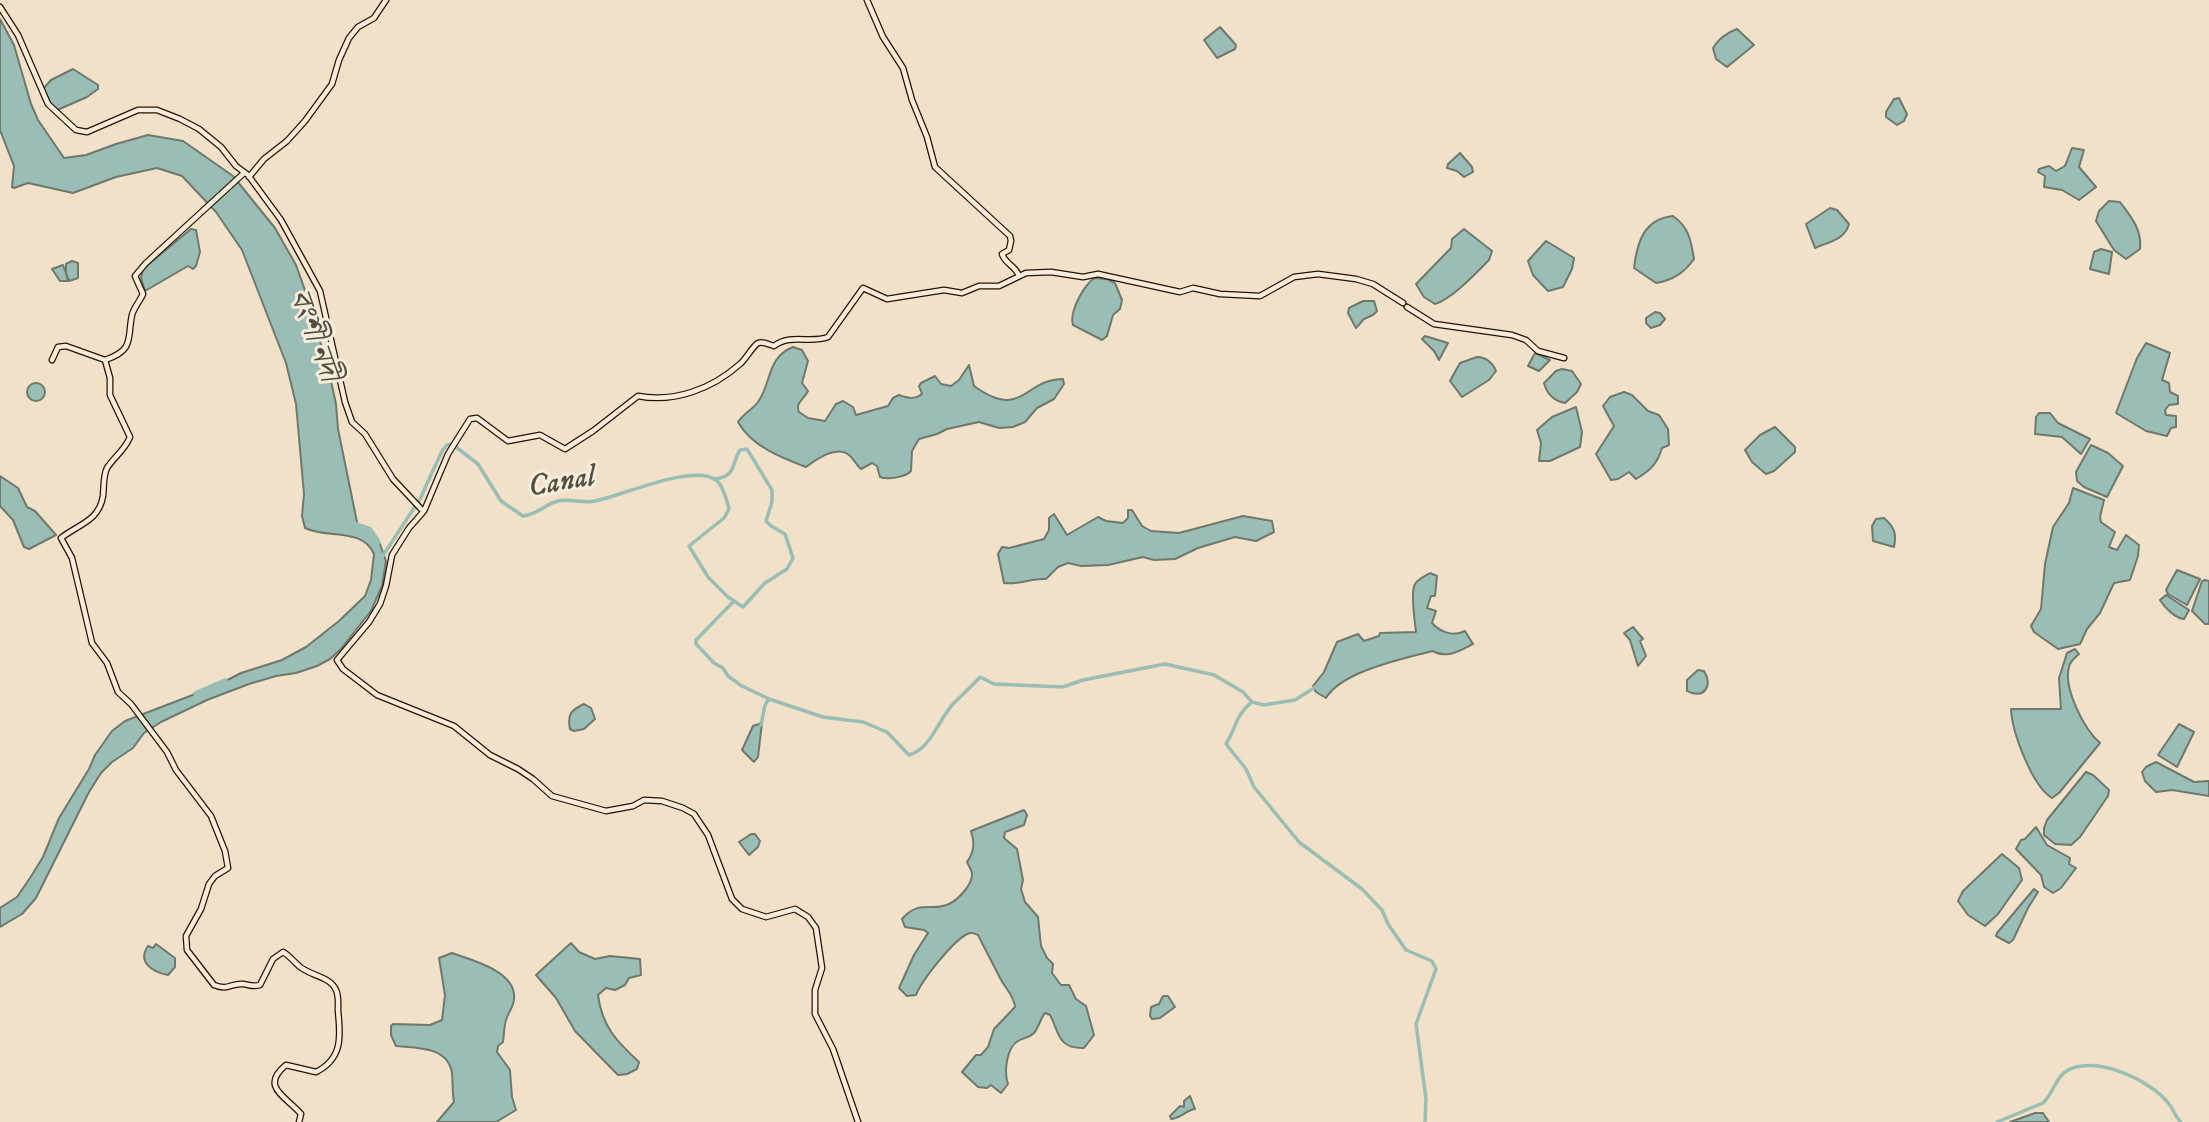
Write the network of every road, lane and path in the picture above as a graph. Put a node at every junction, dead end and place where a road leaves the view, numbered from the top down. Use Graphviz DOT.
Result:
graph roads {
  1 [pos="386,0"];
  2 [pos="867,0"];
  3 [pos="0,7"];
  4 [pos="244,173"];
  5 [pos="249,177"];
  6 [pos="1019,276"];
  7 [pos="1564,358"];
  8 [pos="52,360"];
  9 [pos="105,360"];
  10 [pos="424,511"];
  11 [pos="299,1122"];
  12 [pos="858,1122"];
  1 -- 5 [label="street"];
  2 -- 6 [label="street"];
  3 -- 4 [label="street"];
  4 -- 5 [label="street"];
  4 -- 9 [label="street"];
  5 -- 10 [label="street"];
  6 -- 7 [label="street"];
  6 -- 10 [label="street"];
  8 -- 9 [label="street"];
  9 -- 11 [label="street"];
  10 -- 12 [label="street"];
}
